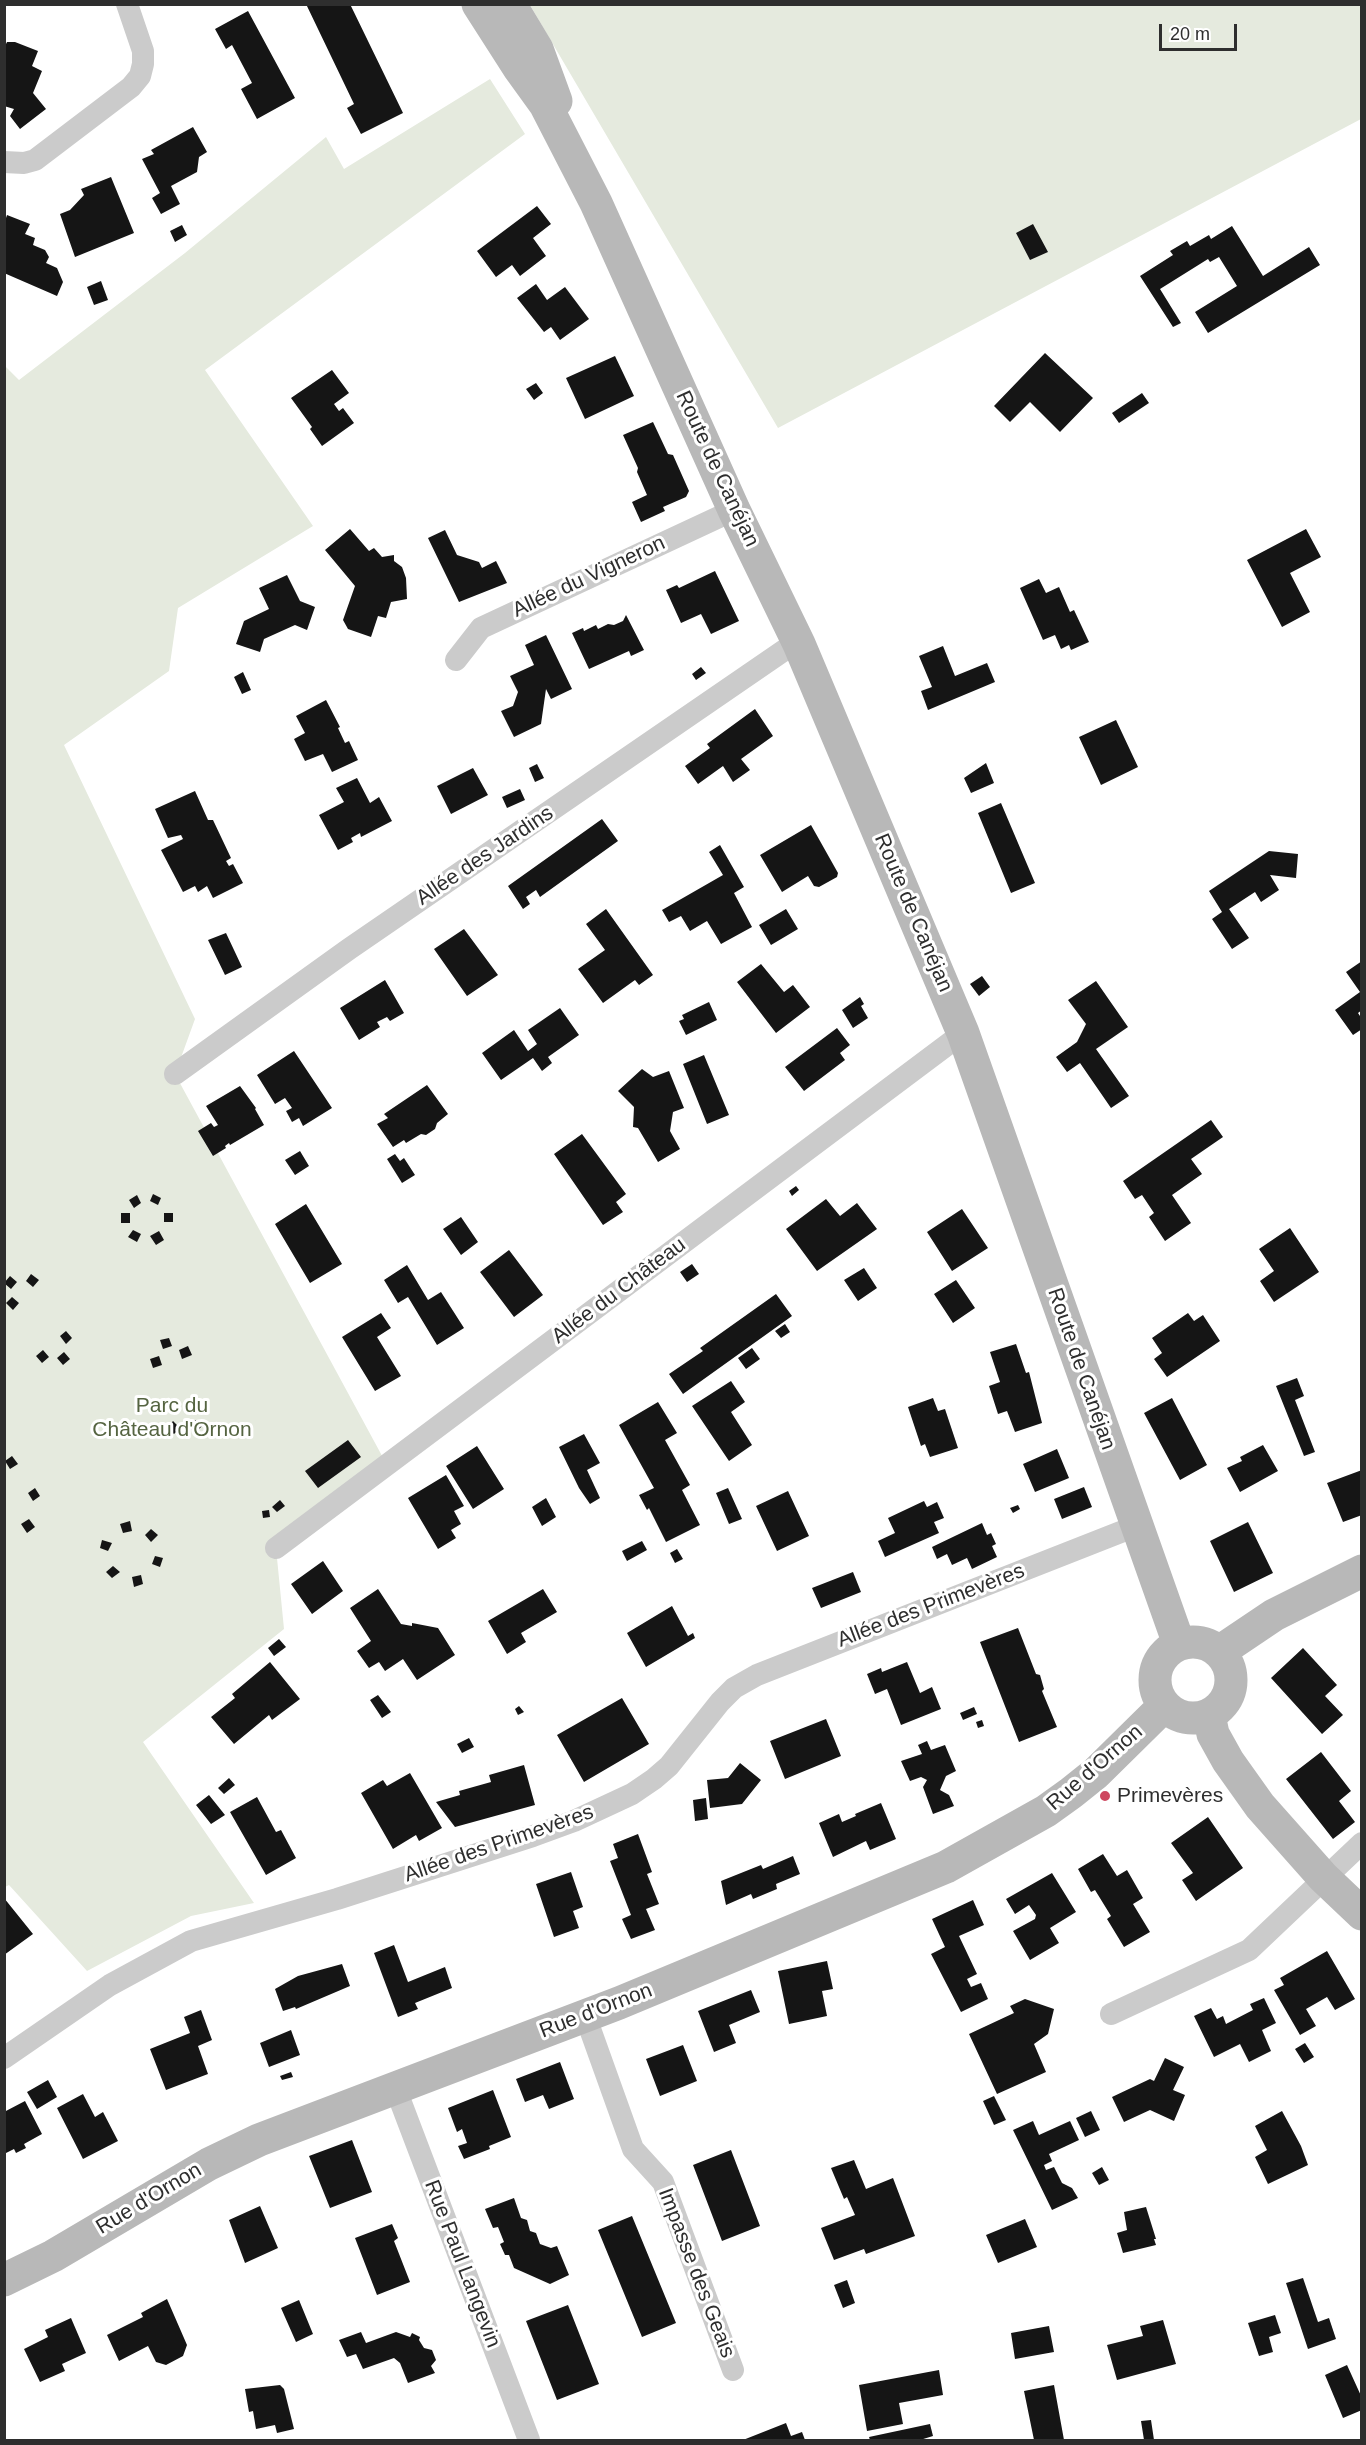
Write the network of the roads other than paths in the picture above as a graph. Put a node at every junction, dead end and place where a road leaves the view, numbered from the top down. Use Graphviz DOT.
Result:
graph roads {
  1 [pos="127,4"];
  2 [pos="478,4"];
  3 [pos="510,4"];
  4 [pos="4,162"];
  5 [pos="596,203"];
  6 [pos="734,510"];
  7 [pos="799,644"];
  8 [pos="456,660"];
  9 [pos="963,1033"];
  10 [pos="175,1074"];
  11 [pos="1136,1526"];
  12 [pos="276,1548"];
  13 [pos="1362,1571"];
  14 [pos="1179,1644"];
  15 [pos="1220,1652"];
  16 [pos="1164,1706"];
  17 [pos="1209,1715"];
  18 [pos="1362,1844"];
  19 [pos="1323,1877"];
  20 [pos="1362,1914"];
  21 [pos="1111,2014"];
  22 [pos="585,2015"];
  23 [pos="4,2058"];
  24 [pos="395,2087"];
  25 [pos="4,2280"];
  26 [pos="733,2370"];
  27 [pos="529,2440"];
  1 -- 4 [label="street"];
  2 -- 5 [label="street, Route de Canéjan"];
  3 -- 5 [label="street, Route de Canéjan"];
  5 -- 6 [label="street, Route de Canéjan"];
  6 -- 7 [label="street, Route de Canéjan"];
  6 -- 8 [label="street, Allée du Vigneron"];
  7 -- 9 [label="street, Route de Canéjan"];
  7 -- 10 [label="street, Allée des Jardins"];
  9 -- 11 [label="street, Route de Canéjan"];
  9 -- 12 [label="street, Allée du Château"];
  11 -- 14 [label="street, Route de Canéjan"];
  11 -- 23 [label="street, Allée des Primevères"];
  13 -- 15 [label="street"];
  14 -- 15 [label="street"];
  14 -- 16 [label="street"];
  15 -- 17 [label="street"];
  16 -- 17 [label="street"];
  16 -- 22 [label="street, Rue d'Ornon"];
  17 -- 19 [label="street"];
  18 -- 19 [label="street"];
  19 -- 20 [label="street"];
  19 -- 21 [label="street"];
  22 -- 24 [label="street, Rue d'Ornon"];
  22 -- 26 [label="street, Impasse des Geais"];
  24 -- 25 [label="street, Rue d'Ornon"];
  24 -- 27 [label="street, Rue Paul Langevin"];
}
